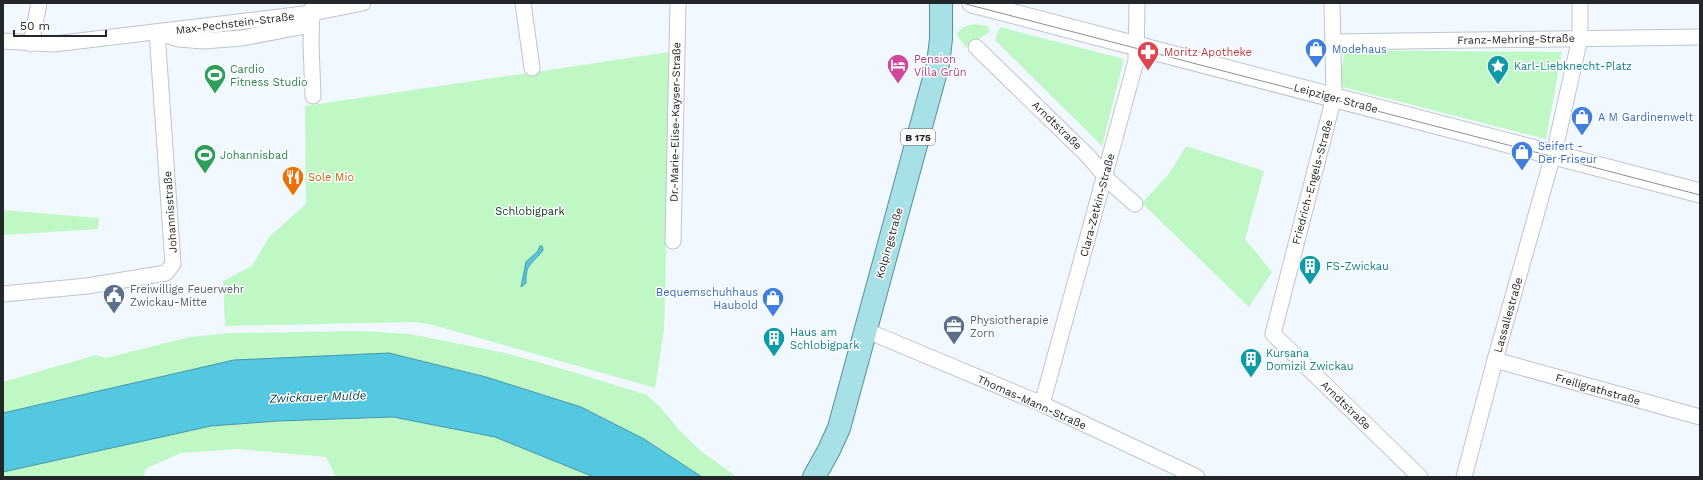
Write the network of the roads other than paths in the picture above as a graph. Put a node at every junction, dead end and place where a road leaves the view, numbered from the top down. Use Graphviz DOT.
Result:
graph roads {
  1 [pos="39,3"];
  2 [pos="363,3"];
  3 [pos="523,3"];
  4 [pos="678,3"];
  5 [pos="941,3"];
  6 [pos="972,3"];
  7 [pos="1137,3"];
  8 [pos="1332,3"];
  9 [pos="1580,3"];
  10 [pos="312,8"];
  11 [pos="157,32"];
  12 [pos="1700,37"];
  13 [pos="1580,38"];
  14 [pos="3,41"];
  15 [pos="1333,42"];
  16 [pos="31,44"];
  17 [pos="1137,46"];
  18 [pos="976,47"];
  19 [pos="532,68"];
  20 [pos="313,96"];
  21 [pos="1334,97"];
  22 [pos="1555,147"];
  23 [pos="1105,177"];
  24 [pos="1700,193"];
  25 [pos="1135,204"];
  26 [pos="673,241"];
  27 [pos="3,294"];
  28 [pos="865,330"];
  29 [pos="1273,334"];
  30 [pos="1495,360"];
  31 [pos="1042,404"];
  32 [pos="1700,417"];
  33 [pos="814,477"];
  34 [pos="1197,477"];
  35 [pos="1420,477"];
  36 [pos="1464,477"];
  1 -- 16 [label="street"];
  2 -- 10 [label="street, Max-Pechstein-Straße"];
  3 -- 19 [label="street"];
  4 -- 26 [label="street, Dr.-Marie-Elise-Kayser-Straße"];
  5 -- 28 [label="main road, Kolpingstraße / B 175"];
  6 -- 17 [label="street, Leipziger Straße"];
  7 -- 17 [label="street, Clara-Zetkin-Straße"];
  8 -- 15 [label="street, Friedrich-Engels-Straße"];
  9 -- 13 [label="street, Lassallestraße"];
  10 -- 11 [label="street, Max-Pechstein-Straße"];
  10 -- 20 [label="street"];
  11 -- 16 [label="street, Max-Pechstein-Straße"];
  11 -- 27 [label="street, Johannisstraße"];
  12 -- 13 [label="street, Franz-Mehring-Straße"];
  13 -- 15 [label="street, Franz-Mehring-Straße"];
  13 -- 22 [label="street, Lassallestraße"];
  14 -- 16 [label="street, Max-Pechstein-Straße"];
  15 -- 21 [label="street, Friedrich-Engels-Straße"];
  17 -- 21 [label="street, Leipziger Straße"];
  17 -- 23 [label="street, Clara-Zetkin-Straße"];
  18 -- 23 [label="street, Arndtstraße"];
  21 -- 22 [label="street, Leipziger Straße"];
  21 -- 29 [label="street, Friedrich-Engels-Straße"];
  22 -- 24 [label="street, Leipziger Straße"];
  22 -- 30 [label="street, Lassallestraße"];
  23 -- 25 [label="street, Arndtstraße"];
  23 -- 31 [label="street, Clara-Zetkin-Straße"];
  28 -- 31 [label="street, Thomas-Mann-Straße"];
  28 -- 33 [label="main road, Kolpingstraße / B 175"];
  29 -- 35 [label="street, Arndtstraße"];
  30 -- 32 [label="street, Freiligrathstraße"];
  30 -- 36 [label="street, Lassallestraße"];
  31 -- 34 [label="street, Thomas-Mann-Straße"];
}
